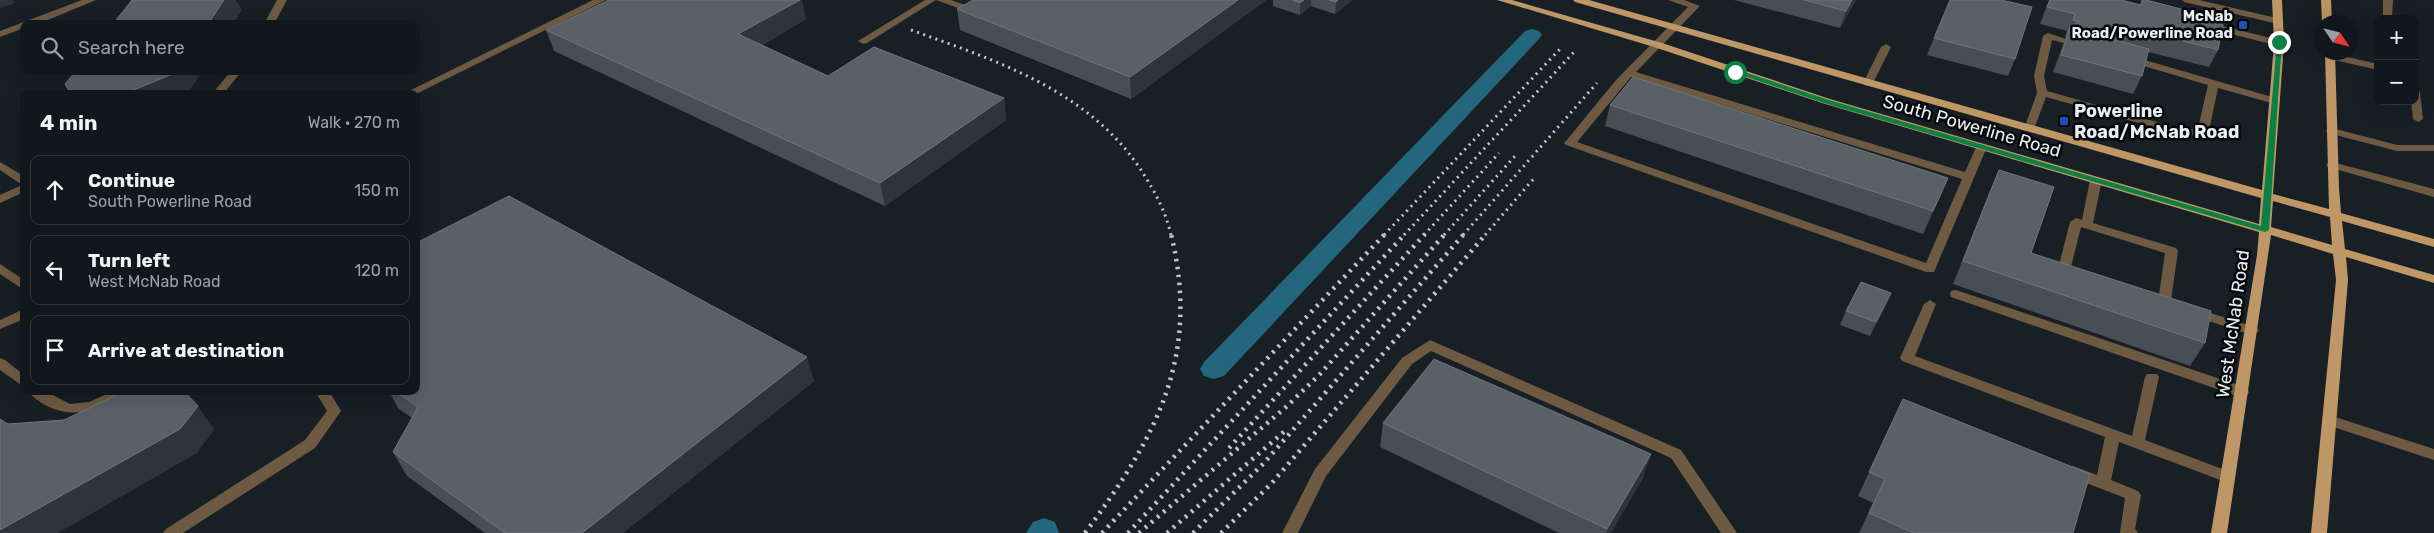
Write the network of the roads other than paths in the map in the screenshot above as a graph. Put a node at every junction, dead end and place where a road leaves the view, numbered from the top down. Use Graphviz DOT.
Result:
graph roads {
  1 [pos="91,0"];
  2 [pos="282,0"];
  3 [pos="601,0"];
  4 [pos="932,0"];
  5 [pos="941,0"];
  6 [pos="984,0"];
  7 [pos="1502,0"];
  8 [pos="1578,0"];
  9 [pos="1672,0"];
  10 [pos="2186,0"];
  11 [pos="2278,0"];
  12 [pos="2326,0"];
  13 [pos="2388,0"];
  14 [pos="2327,15"];
  15 [pos="2388,15"];
  16 [pos="38,20"];
  17 [pos="271,20"];
  18 [pos="2193,21"];
  19 [pos="2278,21"];
  20 [pos="20,26"];
  21 [pos="1676,28"];
  22 [pos="0,34"];
  23 [pos="2064,40"];
  24 [pos="863,41"];
  25 [pos="2279,42"];
  26 [pos="1658,46"];
  27 [pos="1886,47"];
  28 [pos="2124,57"];
  29 [pos="2330,60"];
  30 [pos="2352,60"];
  31 [pos="2374,66"];
  32 [pos="1629,73"];
  33 [pos="234,75"];
  34 [pos="1868,83"];
  35 [pos="2214,83"];
  36 [pos="220,90"];
  37 [pos="416,90"];
  38 [pos="2042,94"];
  39 [pos="2275,101"];
  40 [pos="2416,105"];
  41 [pos="2418,119"];
  42 [pos="2030,128"];
  43 [pos="2332,131"];
  44 [pos="1981,146"];
  45 [pos="2434,148"];
  46 [pos="0,165"];
  47 [pos="2332,165"];
  48 [pos="1968,177"];
  49 [pos="20,179"];
  50 [pos="2096,180"];
  51 [pos="20,190"];
  52 [pos="2434,194"];
  53 [pos="2268,196"];
  54 [pos="0,199"];
  55 [pos="2336,215"];
  56 [pos="2087,225"];
  57 [pos="2265,230"];
  58 [pos="2434,243"];
  59 [pos="2339,252"];
  60 [pos="0,268"];
  61 [pos="2082,275"];
  62 [pos="2434,280"];
  63 [pos="20,283"];
  64 [pos="1956,294"];
  65 [pos="1930,304"];
  66 [pos="20,315"];
  67 [pos="0,324"];
  68 [pos="2252,331"];
  69 [pos="0,363"];
  70 [pos="2152,377"];
  71 [pos="20,379"];
  72 [pos="2242,392"];
  73 [pos="40,395"];
  74 [pos="118,395"];
  75 [pos="325,395"];
  76 [pos="2329,420"];
  77 [pos="2113,434"];
  78 [pos="2137,443"];
  79 [pos="2434,455"];
  80 [pos="2056,465"];
  81 [pos="2228,477"];
  82 [pos="2102,483"];
  83 [pos="170,533"];
  84 [pos="1290,533"];
  85 [pos="1730,533"];
  86 [pos="2128,533"];
  87 [pos="2219,533"];
  88 [pos="2319,533"];
  1 -- 16 [label="street"];
  2 -- 17 [label="street"];
  3 -- 37 [label="street"];
  4 -- 24 [label="street"];
  5 -- 6 [label="street"];
  7 -- 26 [label="main road, South Powerline Road"];
  8 -- 21 [label="main road, South Powerline Road"];
  9 -- 21 [label="street"];
  10 -- 19 [label="street"];
  11 -- 19 [label="main road, West McNab Road"];
  12 -- 14 [label="main road"];
  13 -- 15 [label="street"];
  18 -- 25 [label="street"];
  19 -- 25 [label="main road, West McNab Road"];
  20 -- 22 [label="street"];
  21 -- 26 [label="street"];
  21 -- 34 [label="main road, South Powerline Road"];
  23 -- 38 [label="street"];
  25 -- 39 [label="main road, West McNab Road"];
  26 -- 32 [label="street"];
  26 -- 44 [label="main road, South Powerline Road"];
  27 -- 34 [label="street"];
  28 -- 35 [label="street"];
  29 -- 43 [label="main road"];
  30 -- 31 [label="street"];
  32 -- 48 [label="street"];
  32 -- 48 [label="street"];
  33 -- 36 [label="street"];
  34 -- 42 [label="main road, South Powerline Road"];
  35 -- 38 [label="street"];
  35 -- 39 [label="street"];
  38 -- 42 [label="street"];
  39 -- 53 [label="main road, West McNab Road"];
  40 -- 41 [label="street"];
  42 -- 53 [label="main road, South Powerline Road"];
  43 -- 45 [label="street"];
  43 -- 47 [label="main road"];
  44 -- 48 [label="street"];
  44 -- 50 [label="main road, South Powerline Road"];
  46 -- 49 [label="street"];
  47 -- 52 [label="street"];
  47 -- 55 [label="main road"];
  50 -- 56 [label="street"];
  50 -- 57 [label="main road, South Powerline Road"];
  51 -- 54 [label="street"];
  53 -- 55 [label="main road, South Powerline Road"];
  53 -- 57 [label="main road, West McNab Road"];
  55 -- 58 [label="main road, South Powerline Road"];
  55 -- 59 [label="main road"];
  56 -- 61 [label="street"];
  56 -- 68 [label="street"];
  57 -- 59 [label="main road, South Powerline Road"];
  57 -- 68 [label="main road, West McNab Road"];
  59 -- 62 [label="main road, South Powerline Road"];
  59 -- 76 [label="main road"];
  60 -- 63 [label="street"];
  64 -- 72 [label="street"];
  65 -- 77 [label="street"];
  66 -- 67 [label="street"];
  68 -- 72 [label="main road, West McNab Road"];
  69 -- 71 [label="street"];
  70 -- 78 [label="street"];
  72 -- 81 [label="main road, West McNab Road"];
  73 -- 74 [label="street"];
  75 -- 83 [label="street"];
  76 -- 79 [label="street"];
  76 -- 88 [label="main road"];
  77 -- 78 [label="street"];
  77 -- 82 [label="street"];
  78 -- 81 [label="street"];
  80 -- 82 [label="street"];
  81 -- 87 [label="main road, West McNab Road"];
  82 -- 86 [label="street"];
  84 -- 85 [label="street"];
}
